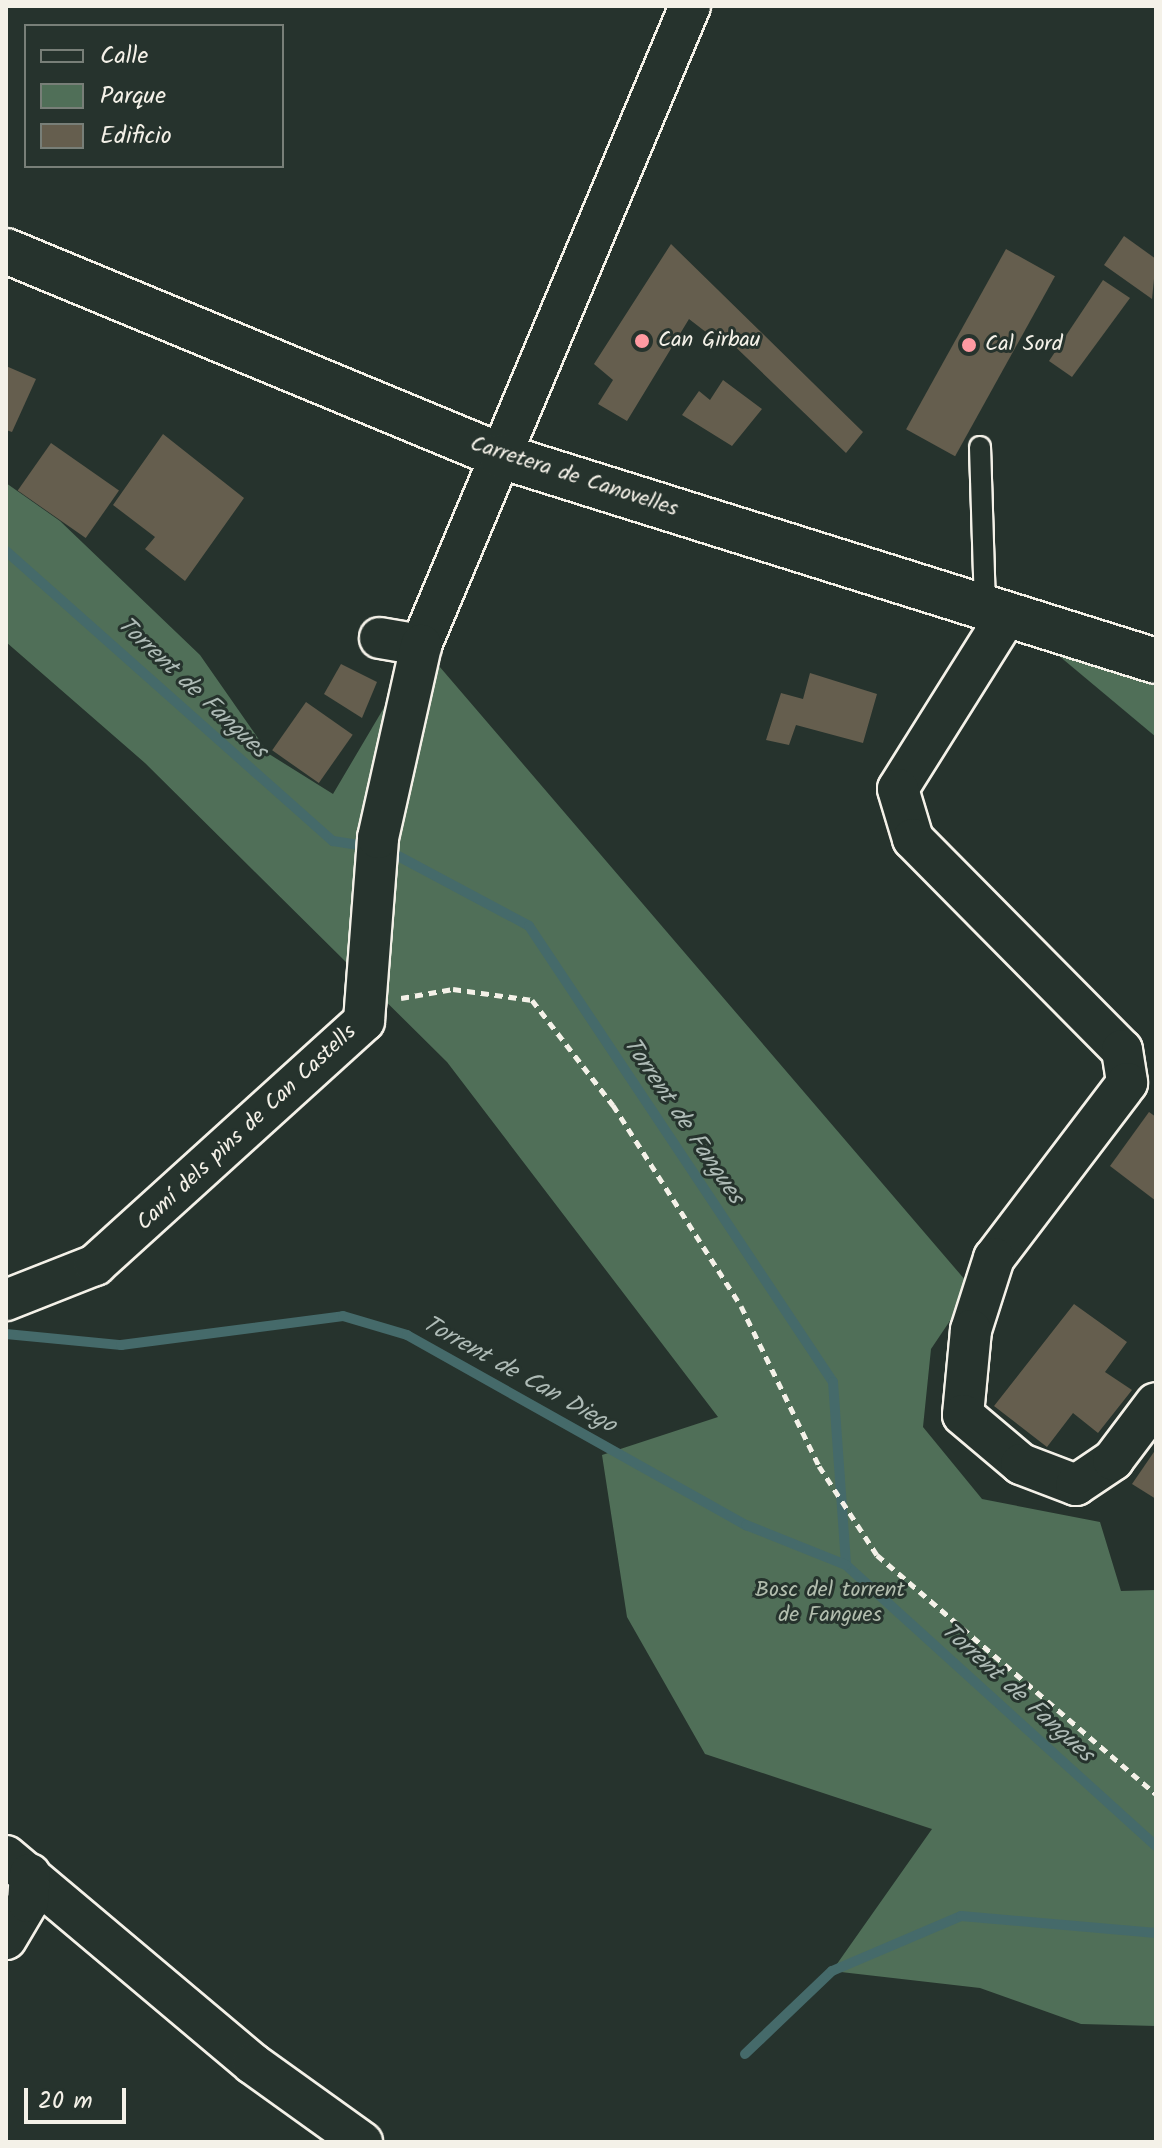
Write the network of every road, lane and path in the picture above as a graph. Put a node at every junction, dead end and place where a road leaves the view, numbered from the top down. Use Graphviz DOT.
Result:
graph roads {
  1 [pos="690,6"];
  2 [pos="6,251"];
  3 [pos="980,447"];
  4 [pos="501,456"];
  5 [pos="996,612"];
  6 [pos="380,638"];
  7 [pos="421,645"];
  8 [pos="1156,661"];
  9 [pos="366,1003"];
  10 [pos="6,1300"];
  11 [pos="1156,1403"];
  12 [pos="1156,1794"];
  13 [pos="18,1865"];
  14 [pos="6,1939"];
  15 [pos="362,2142"];
  1 -- 4 [label="street, Camí dels pins de Can Castells"];
  2 -- 4 [label="street, Carretera de Canovelles"];
  3 -- 5 [label="lane"];
  4 -- 5 [label="street, Carretera de Canovelles"];
  4 -- 7 [label="street, Camí dels pins de Can Castells"];
  5 -- 8 [label="street, Carretera de Canovelles"];
  5 -- 11 [label="street"];
  6 -- 7 [label="street"];
  7 -- 9 [label="street, Camí dels pins de Can Castells"];
  9 -- 10 [label="street, Camí dels pins de Can Castells"];
  9 -- 12 [label="path"];
  13 -- 14 [label="street"];
  13 -- 15 [label="street"];
}
